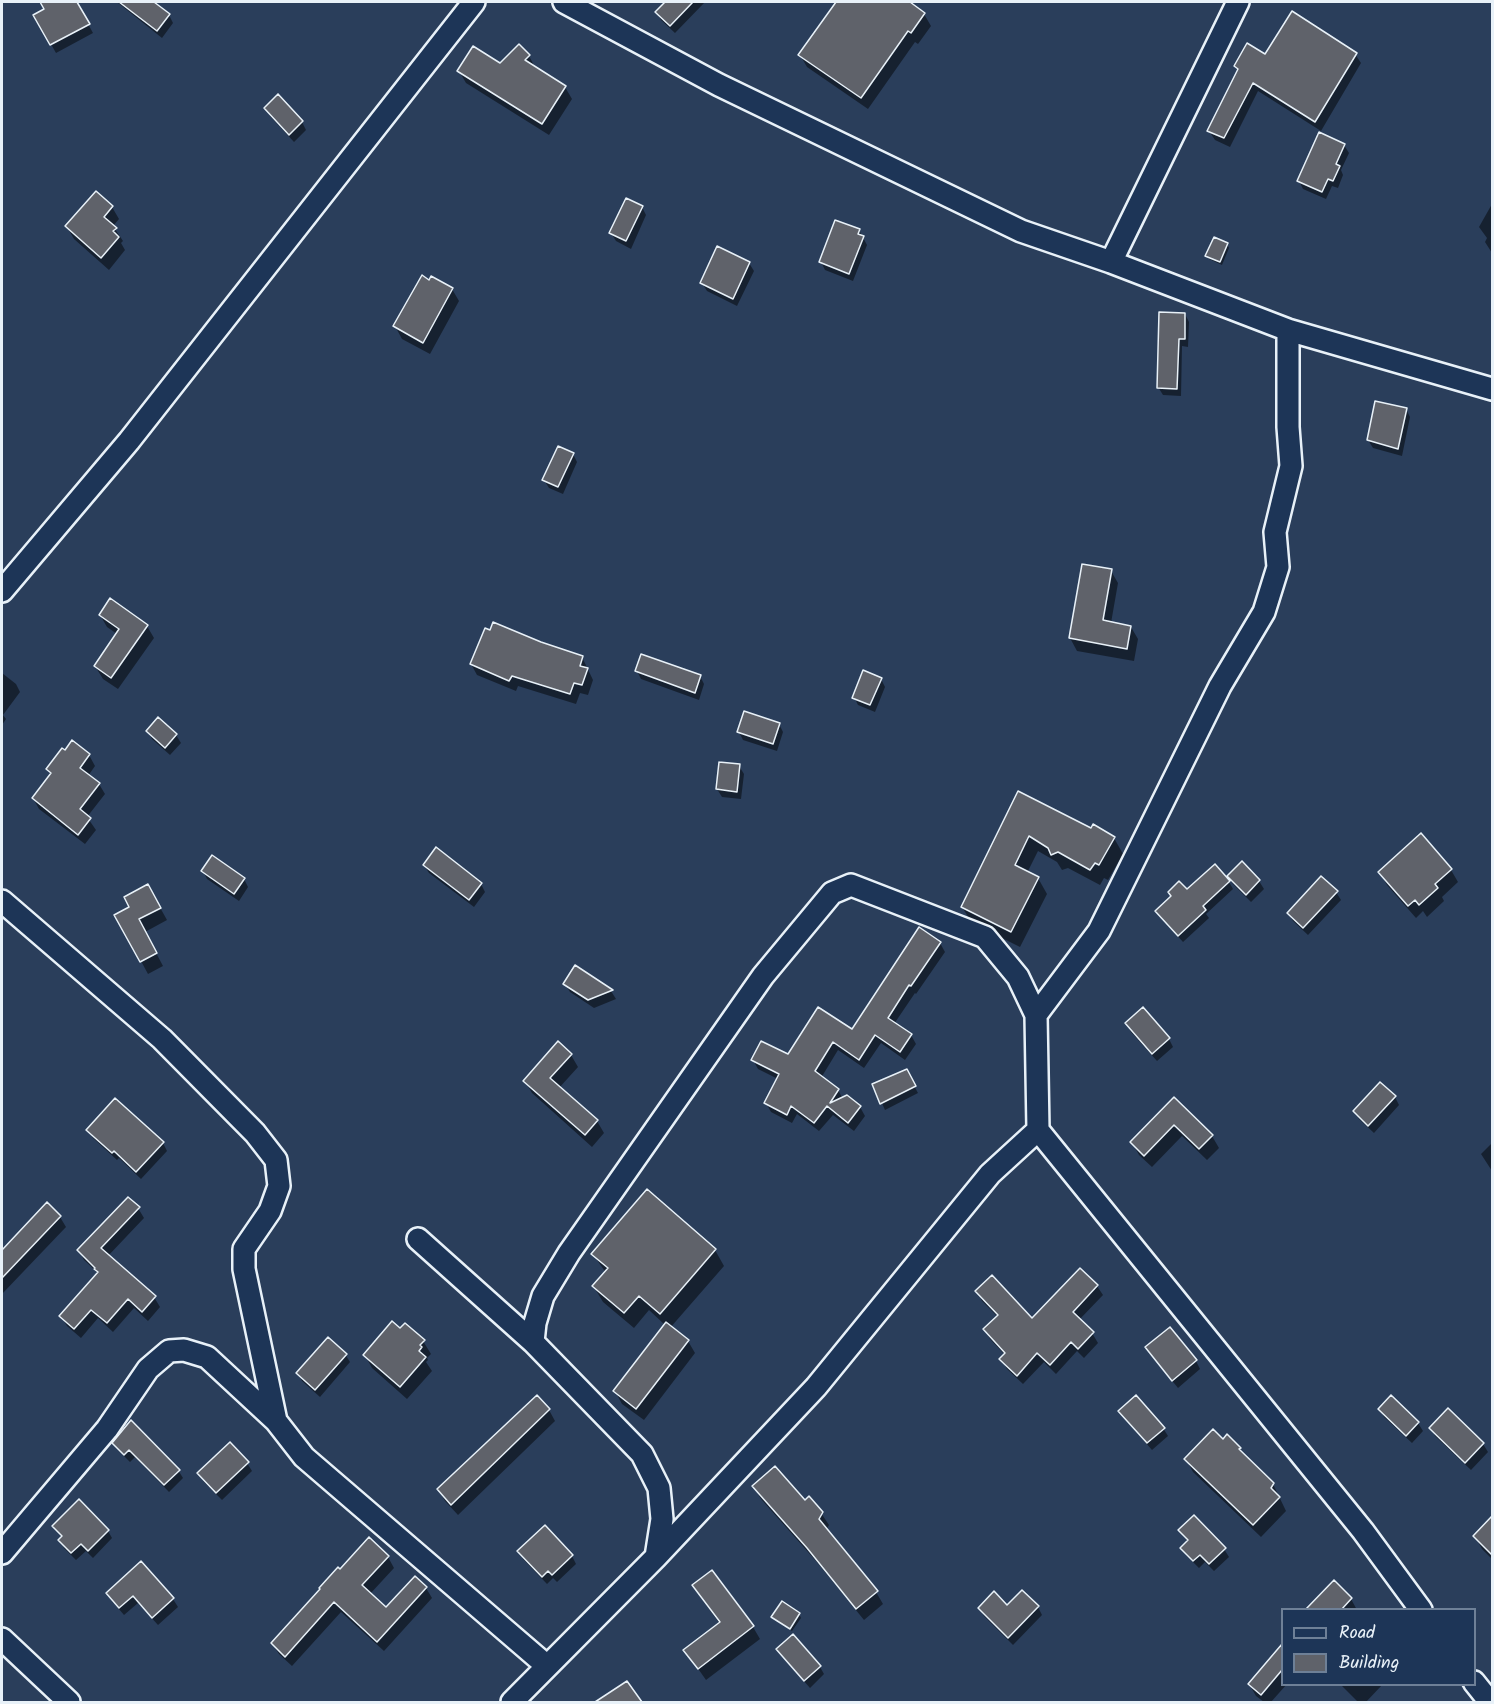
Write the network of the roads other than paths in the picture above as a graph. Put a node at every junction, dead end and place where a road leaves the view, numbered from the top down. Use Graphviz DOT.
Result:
graph roads {
  1 [pos="474,2"];
  2 [pos="564,2"];
  3 [pos="1238,2"];
  4 [pos="1111,262"];
  5 [pos="1288,330"];
  6 [pos="1492,389"];
  7 [pos="2,591"];
  8 [pos="2,901"];
  9 [pos="1036,1015"];
  10 [pos="1038,1130"];
  11 [pos="418,1239"];
  12 [pos="533,1342"];
  13 [pos="276,1421"];
  14 [pos="2,1553"];
  15 [pos="656,1557"];
  16 [pos="1420,1608"];
  17 [pos="2,1639"];
  18 [pos="547,1666"];
  19 [pos="1476,1684"];
  20 [pos="69,1702"];
  21 [pos="512,1702"];
  22 [pos="1490,1702"];
  1 -- 7 [label="street"];
  2 -- 4 [label="street"];
  3 -- 4 [label="street"];
  4 -- 5 [label="street"];
  5 -- 6 [label="street"];
  5 -- 9 [label="street"];
  8 -- 13 [label="street"];
  9 -- 10 [label="street"];
  9 -- 12 [label="street"];
  10 -- 15 [label="street"];
  10 -- 16 [label="street"];
  11 -- 12 [label="street"];
  12 -- 15 [label="street"];
  13 -- 14 [label="street"];
  13 -- 18 [label="street"];
  15 -- 18 [label="street"];
  17 -- 20 [label="street"];
  18 -- 21 [label="street"];
  19 -- 22 [label="street"];
}
